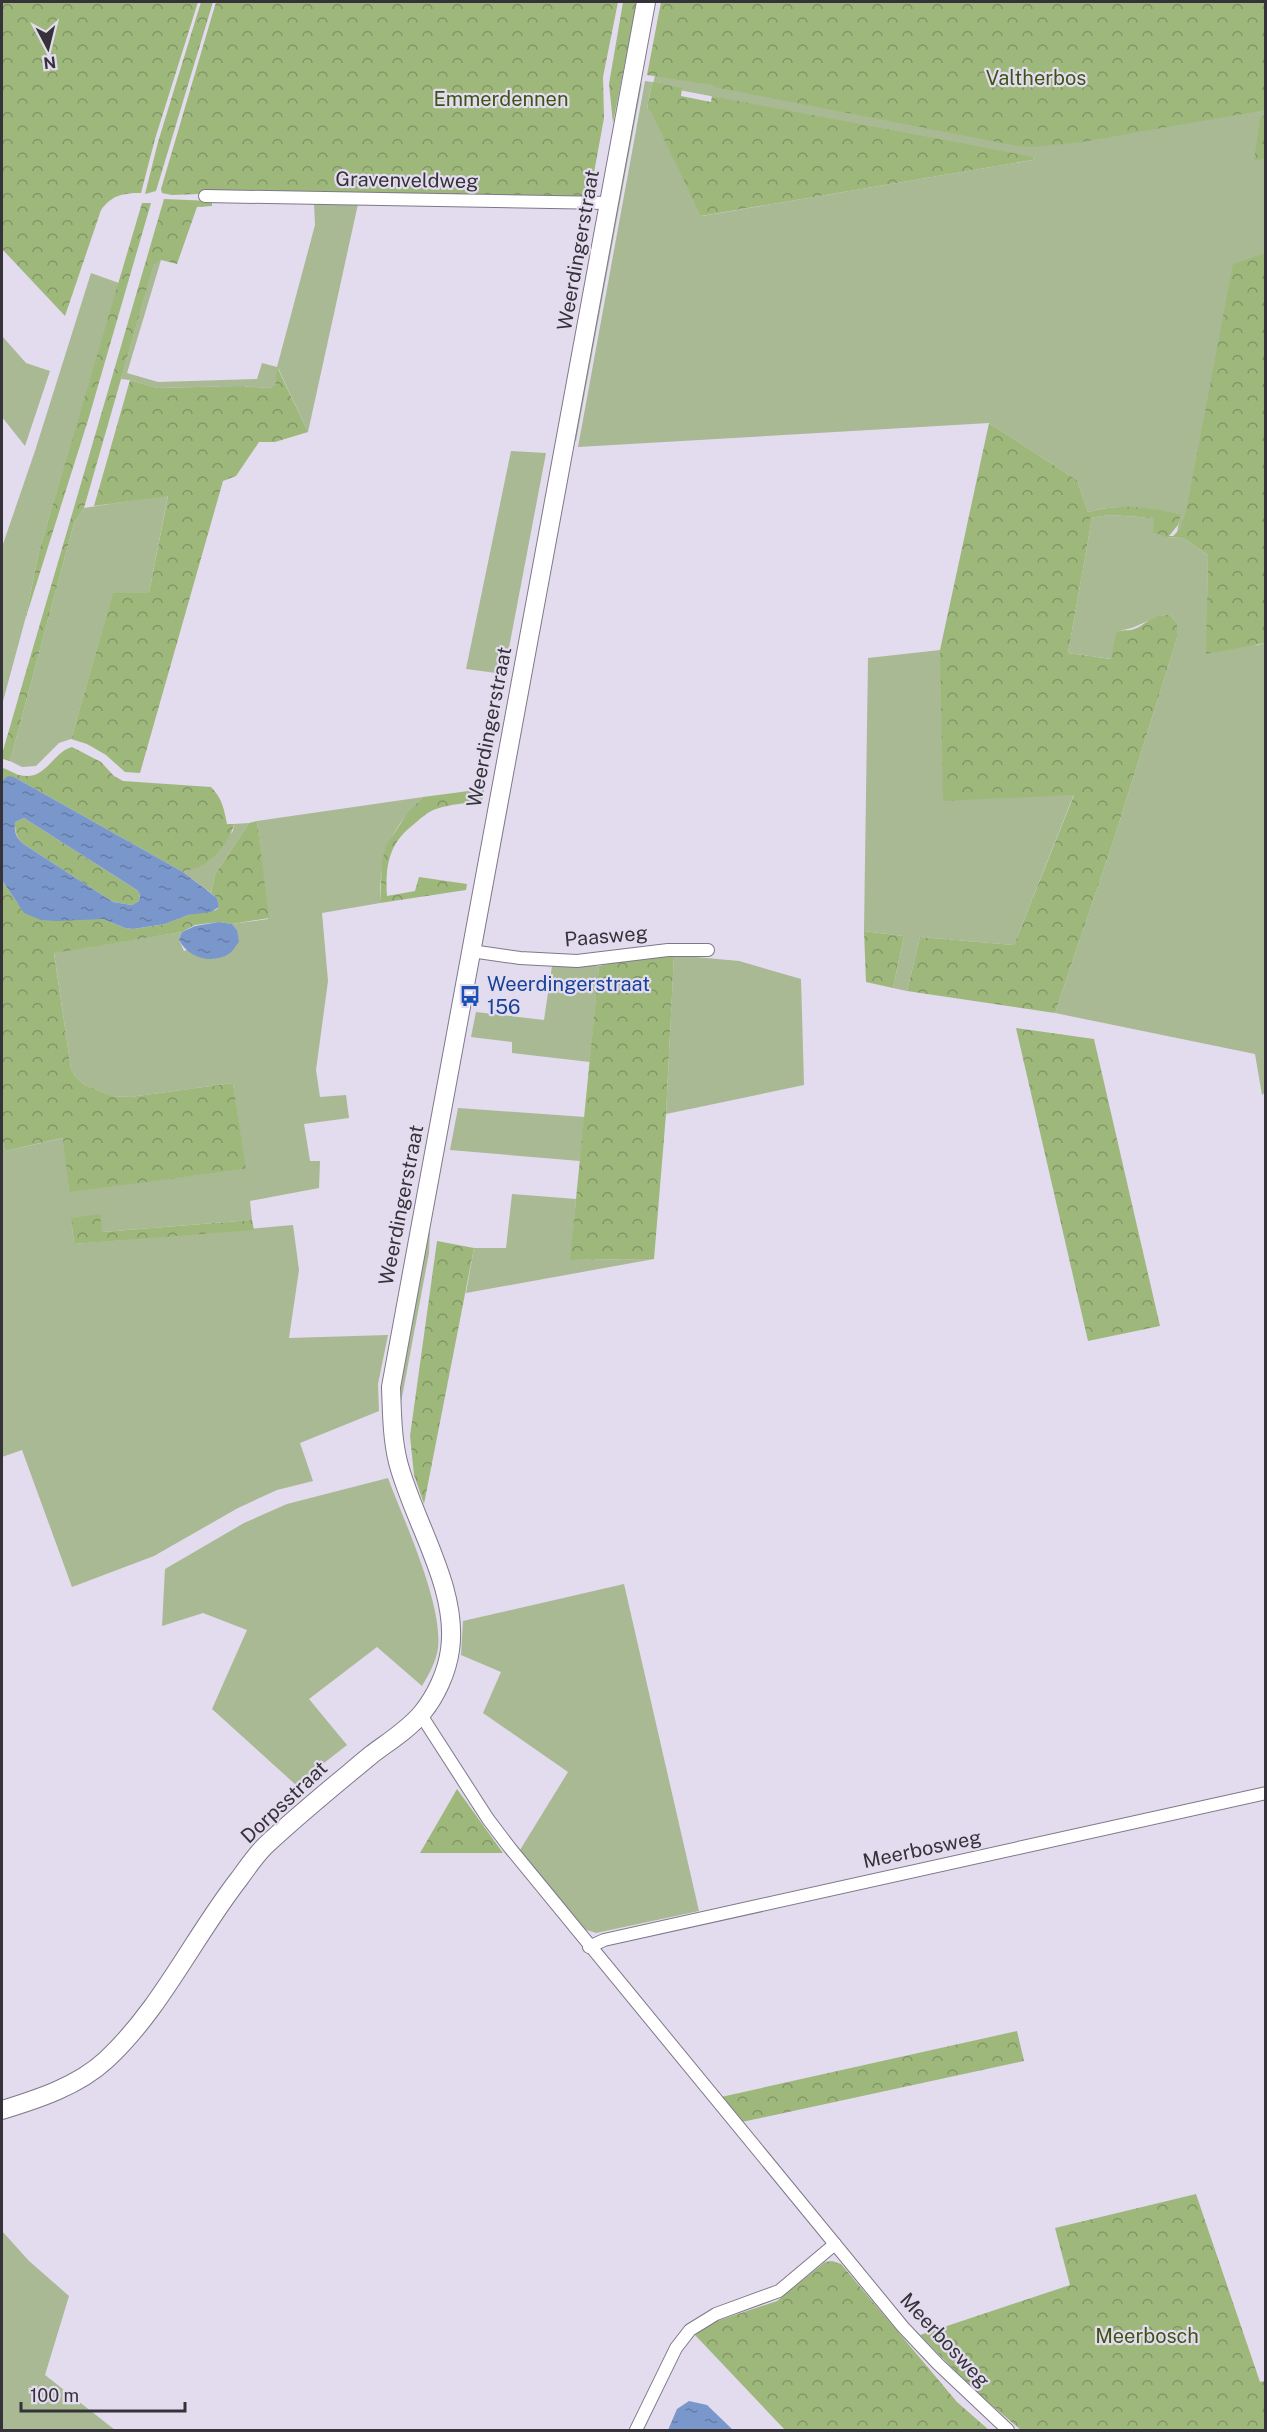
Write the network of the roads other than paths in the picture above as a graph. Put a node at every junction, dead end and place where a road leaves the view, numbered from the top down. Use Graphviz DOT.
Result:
graph roads {
  1 [pos="646,2"];
  2 [pos="205,196"];
  3 [pos="609,203"];
  4 [pos="708,950"];
  5 [pos="471,951"];
  6 [pos="398,1462"];
  7 [pos="421,1715"];
  8 [pos="1266,1793"];
  9 [pos="589,1947"];
  10 [pos="2,2110"];
  11 [pos="835,2244"];
  12 [pos="636,2430"];
  13 [pos="1008,2430"];
  1 -- 3 [label="main road, Weerdingerstraat"];
  2 -- 3 [label="street, Gravenveldweg"];
  3 -- 5 [label="main road, Weerdingerstraat"];
  4 -- 5 [label="street, Paasweg"];
  5 -- 6 [label="main road, Weerdingerstraat"];
  6 -- 7 [label="main road, Dorpsstraat"];
  7 -- 9 [label="street, Meerbosweg"];
  7 -- 10 [label="main road, Dorpsstraat"];
  8 -- 9 [label="street, Meerbosweg"];
  9 -- 11 [label="street, Meerbosweg"];
  11 -- 12 [label="street"];
  11 -- 13 [label="street, Meerbosweg"];
}
